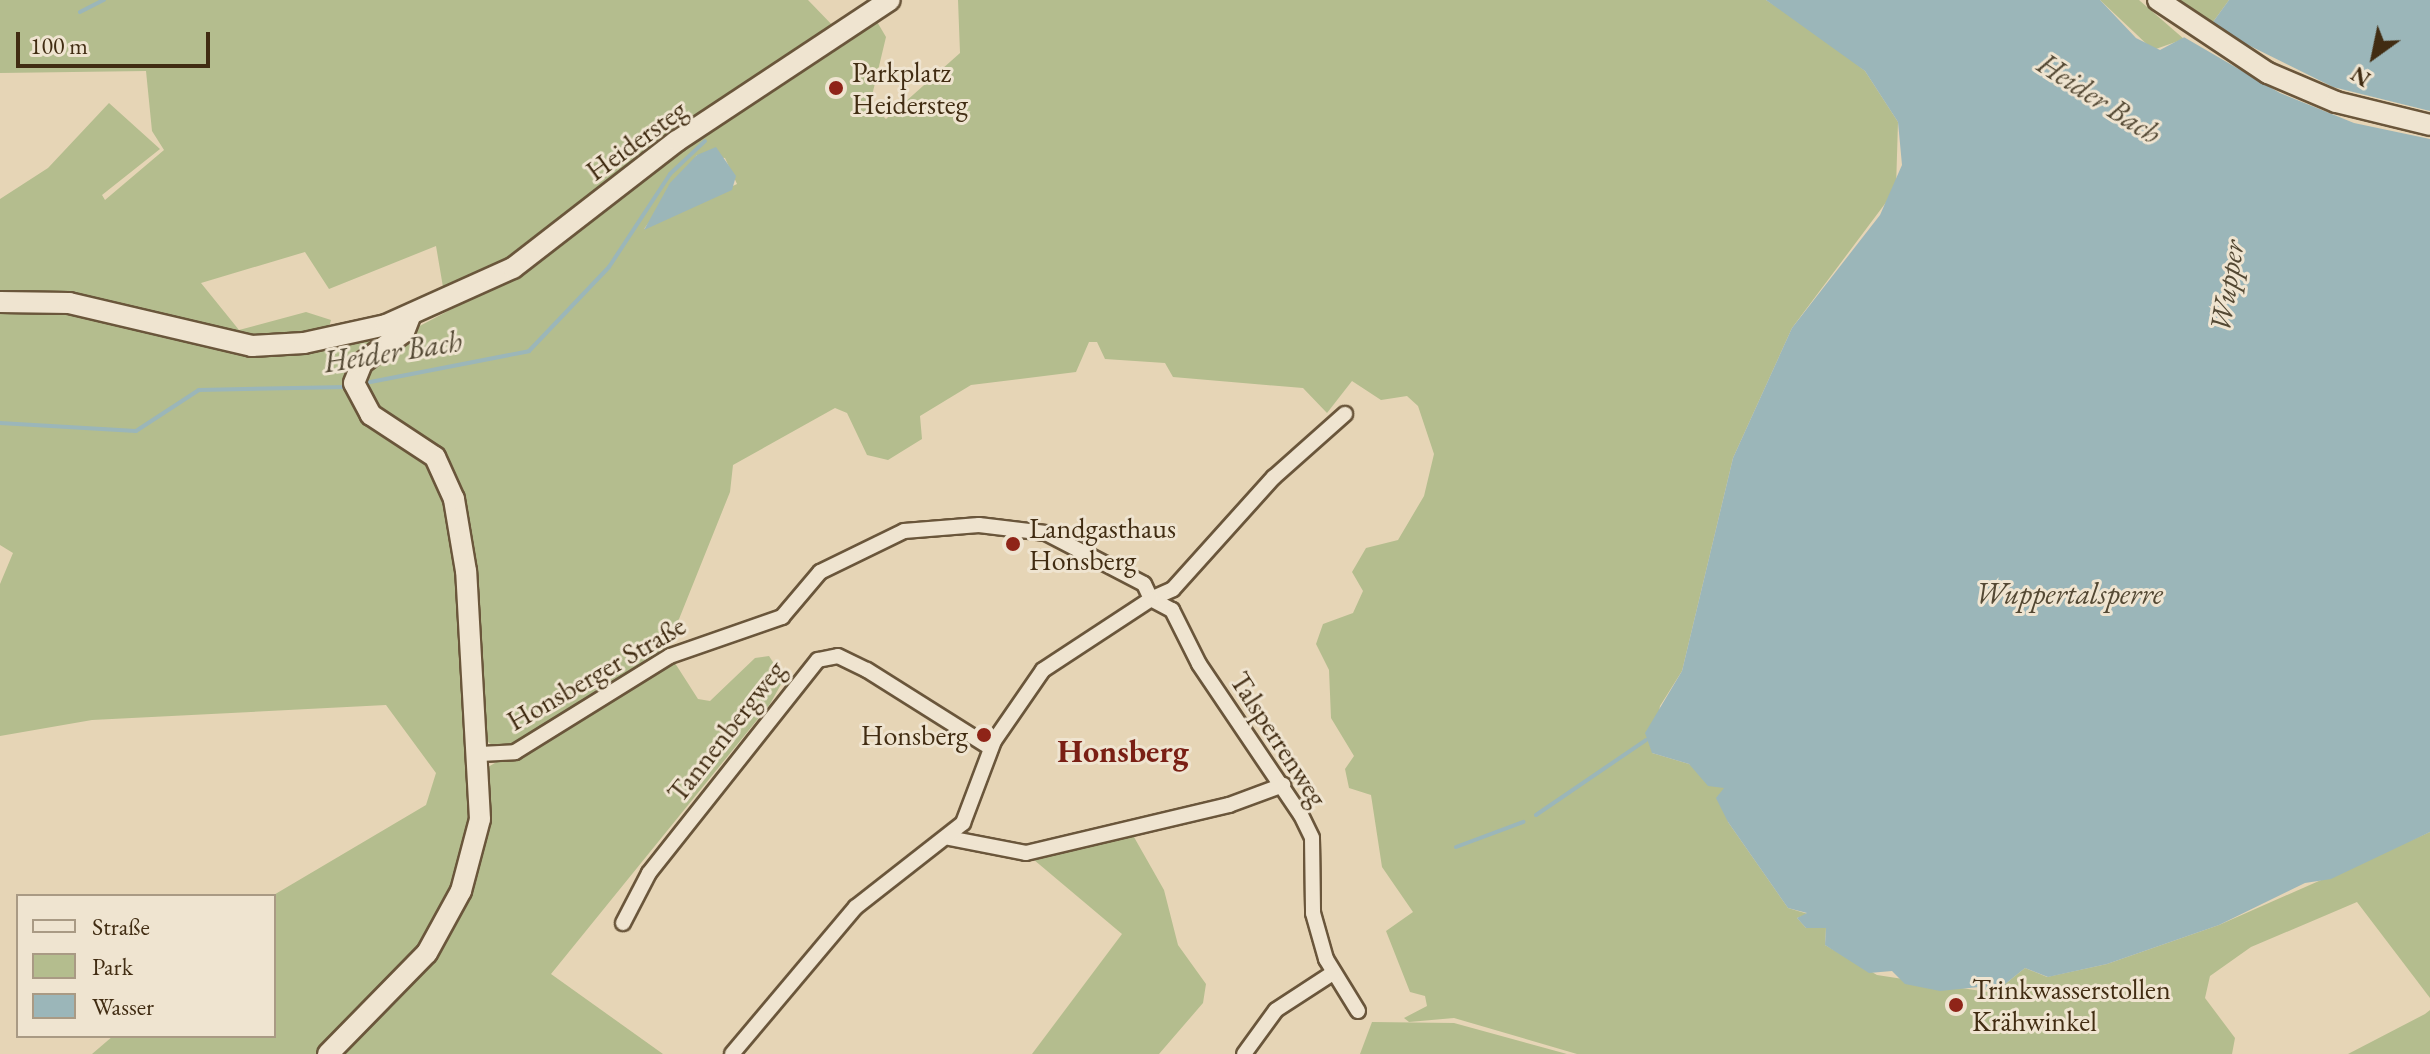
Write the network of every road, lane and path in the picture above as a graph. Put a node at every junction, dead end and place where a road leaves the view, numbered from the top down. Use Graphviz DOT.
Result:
graph roads {
  1 [pos="890,0"];
  2 [pos="2158,0"];
  3 [pos="2430,125"];
  4 [pos="0,302"];
  5 [pos="410,316"];
  6 [pos="1345,414"];
  7 [pos="1151,599"];
  8 [pos="991,748"];
  9 [pos="480,754"];
  10 [pos="1283,785"];
  11 [pos="949,838"];
  12 [pos="623,923"];
  13 [pos="1333,973"];
  14 [pos="1358,1011"];
  15 [pos="328,1054"];
  16 [pos="732,1054"];
  17 [pos="1244,1054"];
  1 -- 5 [label="main road, Heidersteg"];
  2 -- 3 [label="main road"];
  4 -- 5 [label="main road, Heidersteg"];
  5 -- 9 [label="main road"];
  6 -- 7 [label="street"];
  7 -- 8 [label="street"];
  7 -- 9 [label="street, Honsberger Straße"];
  7 -- 10 [label="street, Talsperrenweg"];
  8 -- 11 [label="street"];
  8 -- 12 [label="street, Tannenbergweg"];
  9 -- 15 [label="main road"];
  10 -- 11 [label="street"];
  10 -- 13 [label="street, Talsperrenweg"];
  11 -- 16 [label="street"];
  13 -- 14 [label="street, Talsperrenweg"];
  13 -- 17 [label="street"];
}
